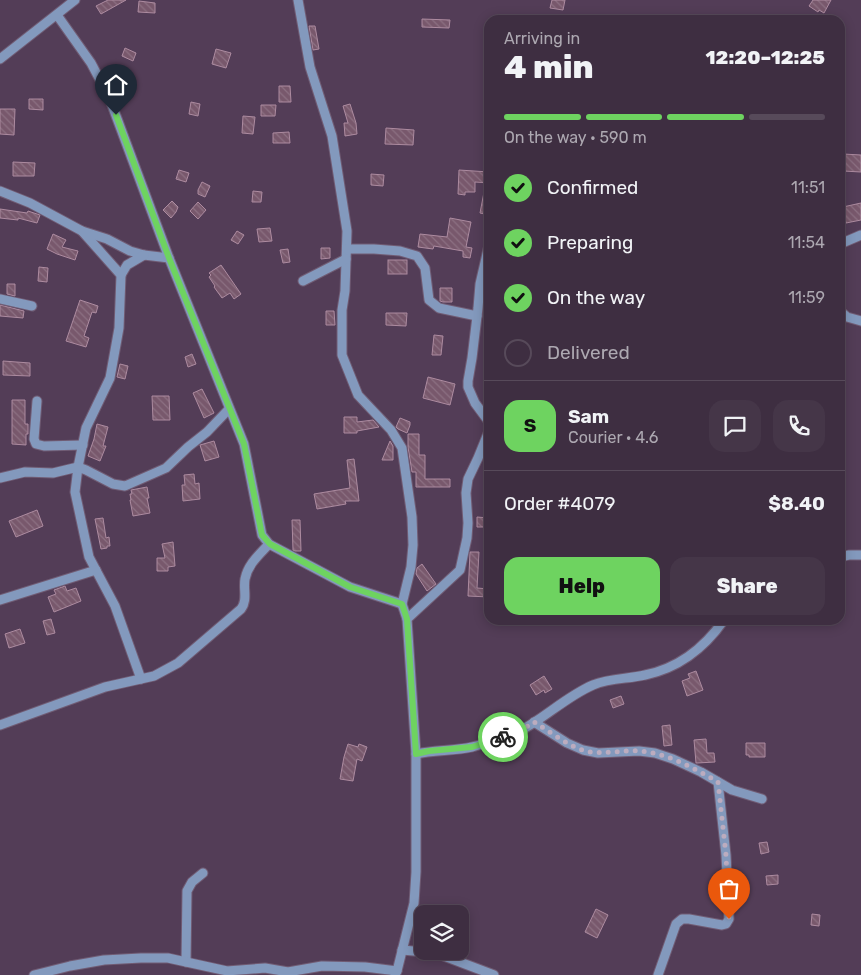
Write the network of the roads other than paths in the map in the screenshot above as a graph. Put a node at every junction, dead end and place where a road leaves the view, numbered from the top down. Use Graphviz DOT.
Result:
graph roads {
  1 [pos="75,0"];
  2 [pos="298,0"];
  3 [pos="57,15"];
  4 [pos="0,59"];
  5 [pos="0,191"];
  6 [pos="82,231"];
  7 [pos="861,235"];
  8 [pos="845,242"];
  9 [pos="347,249"];
  10 [pos="144,255"];
  11 [pos="169,258"];
  12 [pos="346,259"];
  13 [pos="484,267"];
  14 [pos="121,275"];
  15 [pos="303,281"];
  16 [pos="0,299"];
  17 [pos="32,306"];
  18 [pos="845,315"];
  19 [pos="478,316"];
  20 [pos="861,321"];
  21 [pos="37,402"];
  22 [pos="229,408"];
  23 [pos="484,415"];
  24 [pos="484,443"];
  25 [pos="83,445"];
  26 [pos="78,467"];
  27 [pos="0,478"];
  28 [pos="270,544"];
  29 [pos="861,555"];
  30 [pos="845,556"];
  31 [pos="96,570"];
  32 [pos="0,600"];
  33 [pos="402,604"];
  34 [pos="407,619"];
  35 [pos="721,625"];
  36 [pos="141,679"];
  37 [pos="534,722"];
  38 [pos="0,725"];
  39 [pos="416,754"];
  40 [pos="718,782"];
  41 [pos="762,799"];
  42 [pos="203,873"];
  43 [pos="402,950"];
  44 [pos="186,962"];
  45 [pos="396,973"];
  46 [pos="34,975"];
  47 [pos="494,975"];
  48 [pos="658,975"];
  1 -- 3 [label="street"];
  2 -- 9 [label="street"];
  3 -- 4 [label="street"];
  3 -- 11 [label="street"];
  5 -- 6 [label="street"];
  6 -- 10 [label="street"];
  6 -- 14 [label="street"];
  7 -- 8 [label="street"];
  9 -- 12 [label="street"];
  9 -- 19 [label="street"];
  10 -- 11 [label="street"];
  10 -- 14 [label="street"];
  11 -- 22 [label="street"];
  12 -- 15 [label="street"];
  12 -- 33 [label="street"];
  13 -- 19 [label="street"];
  14 -- 25 [label="street"];
  16 -- 17 [label="street"];
  18 -- 20 [label="street"];
  19 -- 23 [label="street"];
  21 -- 25 [label="street"];
  22 -- 26 [label="street"];
  22 -- 28 [label="street"];
  24 -- 34 [label="street"];
  25 -- 26 [label="street"];
  26 -- 27 [label="street"];
  26 -- 31 [label="street"];
  28 -- 33 [label="street"];
  28 -- 36 [label="street"];
  29 -- 30 [label="street"];
  31 -- 32 [label="street"];
  31 -- 36 [label="street"];
  33 -- 34 [label="street"];
  34 -- 39 [label="street"];
  35 -- 37 [label="street"];
  36 -- 38 [label="street"];
  37 -- 39 [label="street"];
  37 -- 40 [label="street"];
  39 -- 43 [label="street"];
  40 -- 41 [label="street"];
  40 -- 48 [label="street"];
  42 -- 44 [label="street"];
  43 -- 45 [label="street"];
  43 -- 47 [label="street"];
  44 -- 45 [label="street"];
  44 -- 46 [label="street"];
}
